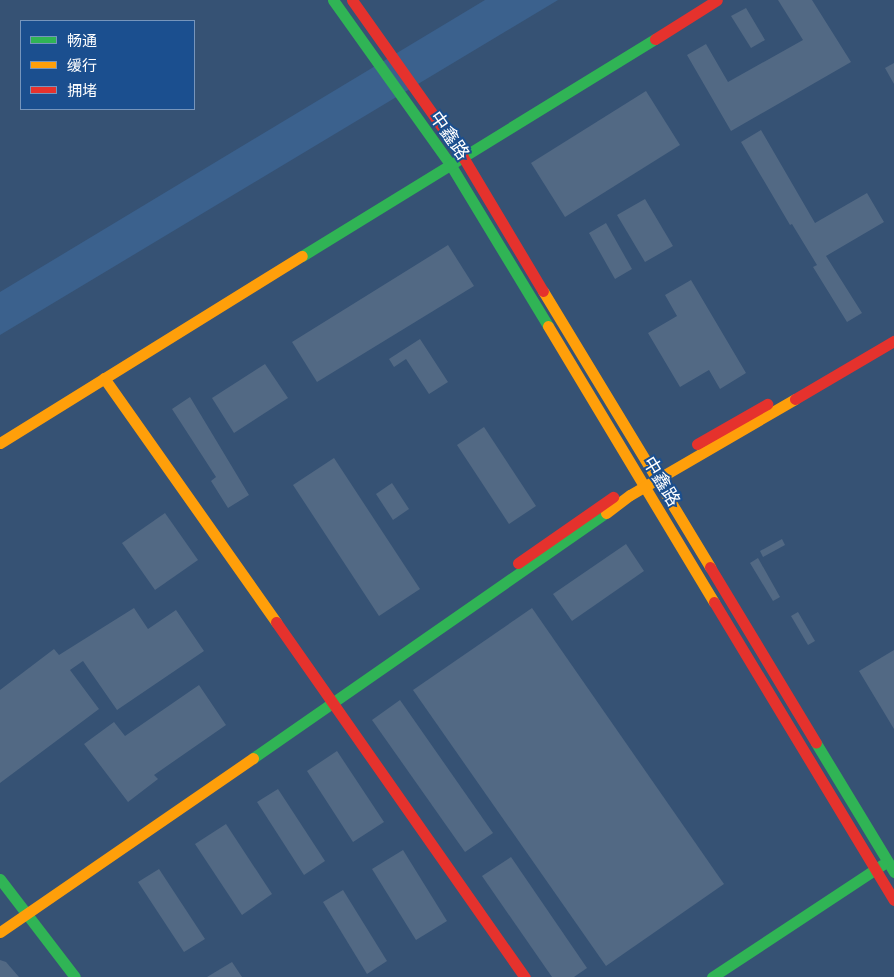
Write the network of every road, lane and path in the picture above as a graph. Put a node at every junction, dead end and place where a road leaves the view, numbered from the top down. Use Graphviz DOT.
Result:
graph roads {
  1 [pos="333,0"];
  2 [pos="352,0"];
  3 [pos="717,0"];
  4 [pos="463,157"];
  5 [pos="450,164"];
  6 [pos="894,332"];
  7 [pos="894,342"];
  8 [pos="104,378"];
  9 [pos="0,443"];
  10 [pos="655,475"];
  11 [pos="643,483"];
  12 [pos="331,699"];
  13 [pos="891,859"];
  14 [pos="875,869"];
  15 [pos="894,872"];
  16 [pos="0,879"];
  17 [pos="0,895"];
  18 [pos="894,900"];
  19 [pos="20,913"];
  20 [pos="0,920"];
  21 [pos="0,932"];
  22 [pos="63,977"];
  23 [pos="75,977"];
  24 [pos="525,977"];
  25 [pos="712,977"];
  1 -- 5 [label="street, 中鑫路"];
  2 -- 4 [label="street, 中鑫路"];
  3 -- 4 [label="street"];
  4 -- 5 [label="street"];
  4 -- 10 [label="street, 中鑫路"];
  5 -- 8 [label="street"];
  5 -- 11 [label="street, 中鑫路"];
  6 -- 10 [label="street"];
  7 -- 10 [label="street"];
  8 -- 9 [label="street"];
  8 -- 12 [label="street"];
  10 -- 11 [label="street"];
  10 -- 13 [label="street, 中鑫路"];
  11 -- 12 [label="street"];
  11 -- 14 [label="street, 中鑫路"];
  12 -- 19 [label="street"];
  12 -- 24 [label="street"];
  13 -- 14 [label="street"];
  13 -- 15 [label="street, 中鑫路"];
  14 -- 18 [label="street, 中鑫路"];
  14 -- 25 [label="street"];
  16 -- 19 [label="street"];
  17 -- 19 [label="street"];
  19 -- 20 [label="street"];
  19 -- 21 [label="street"];
  19 -- 22 [label="street"];
  19 -- 23 [label="street"];
}
